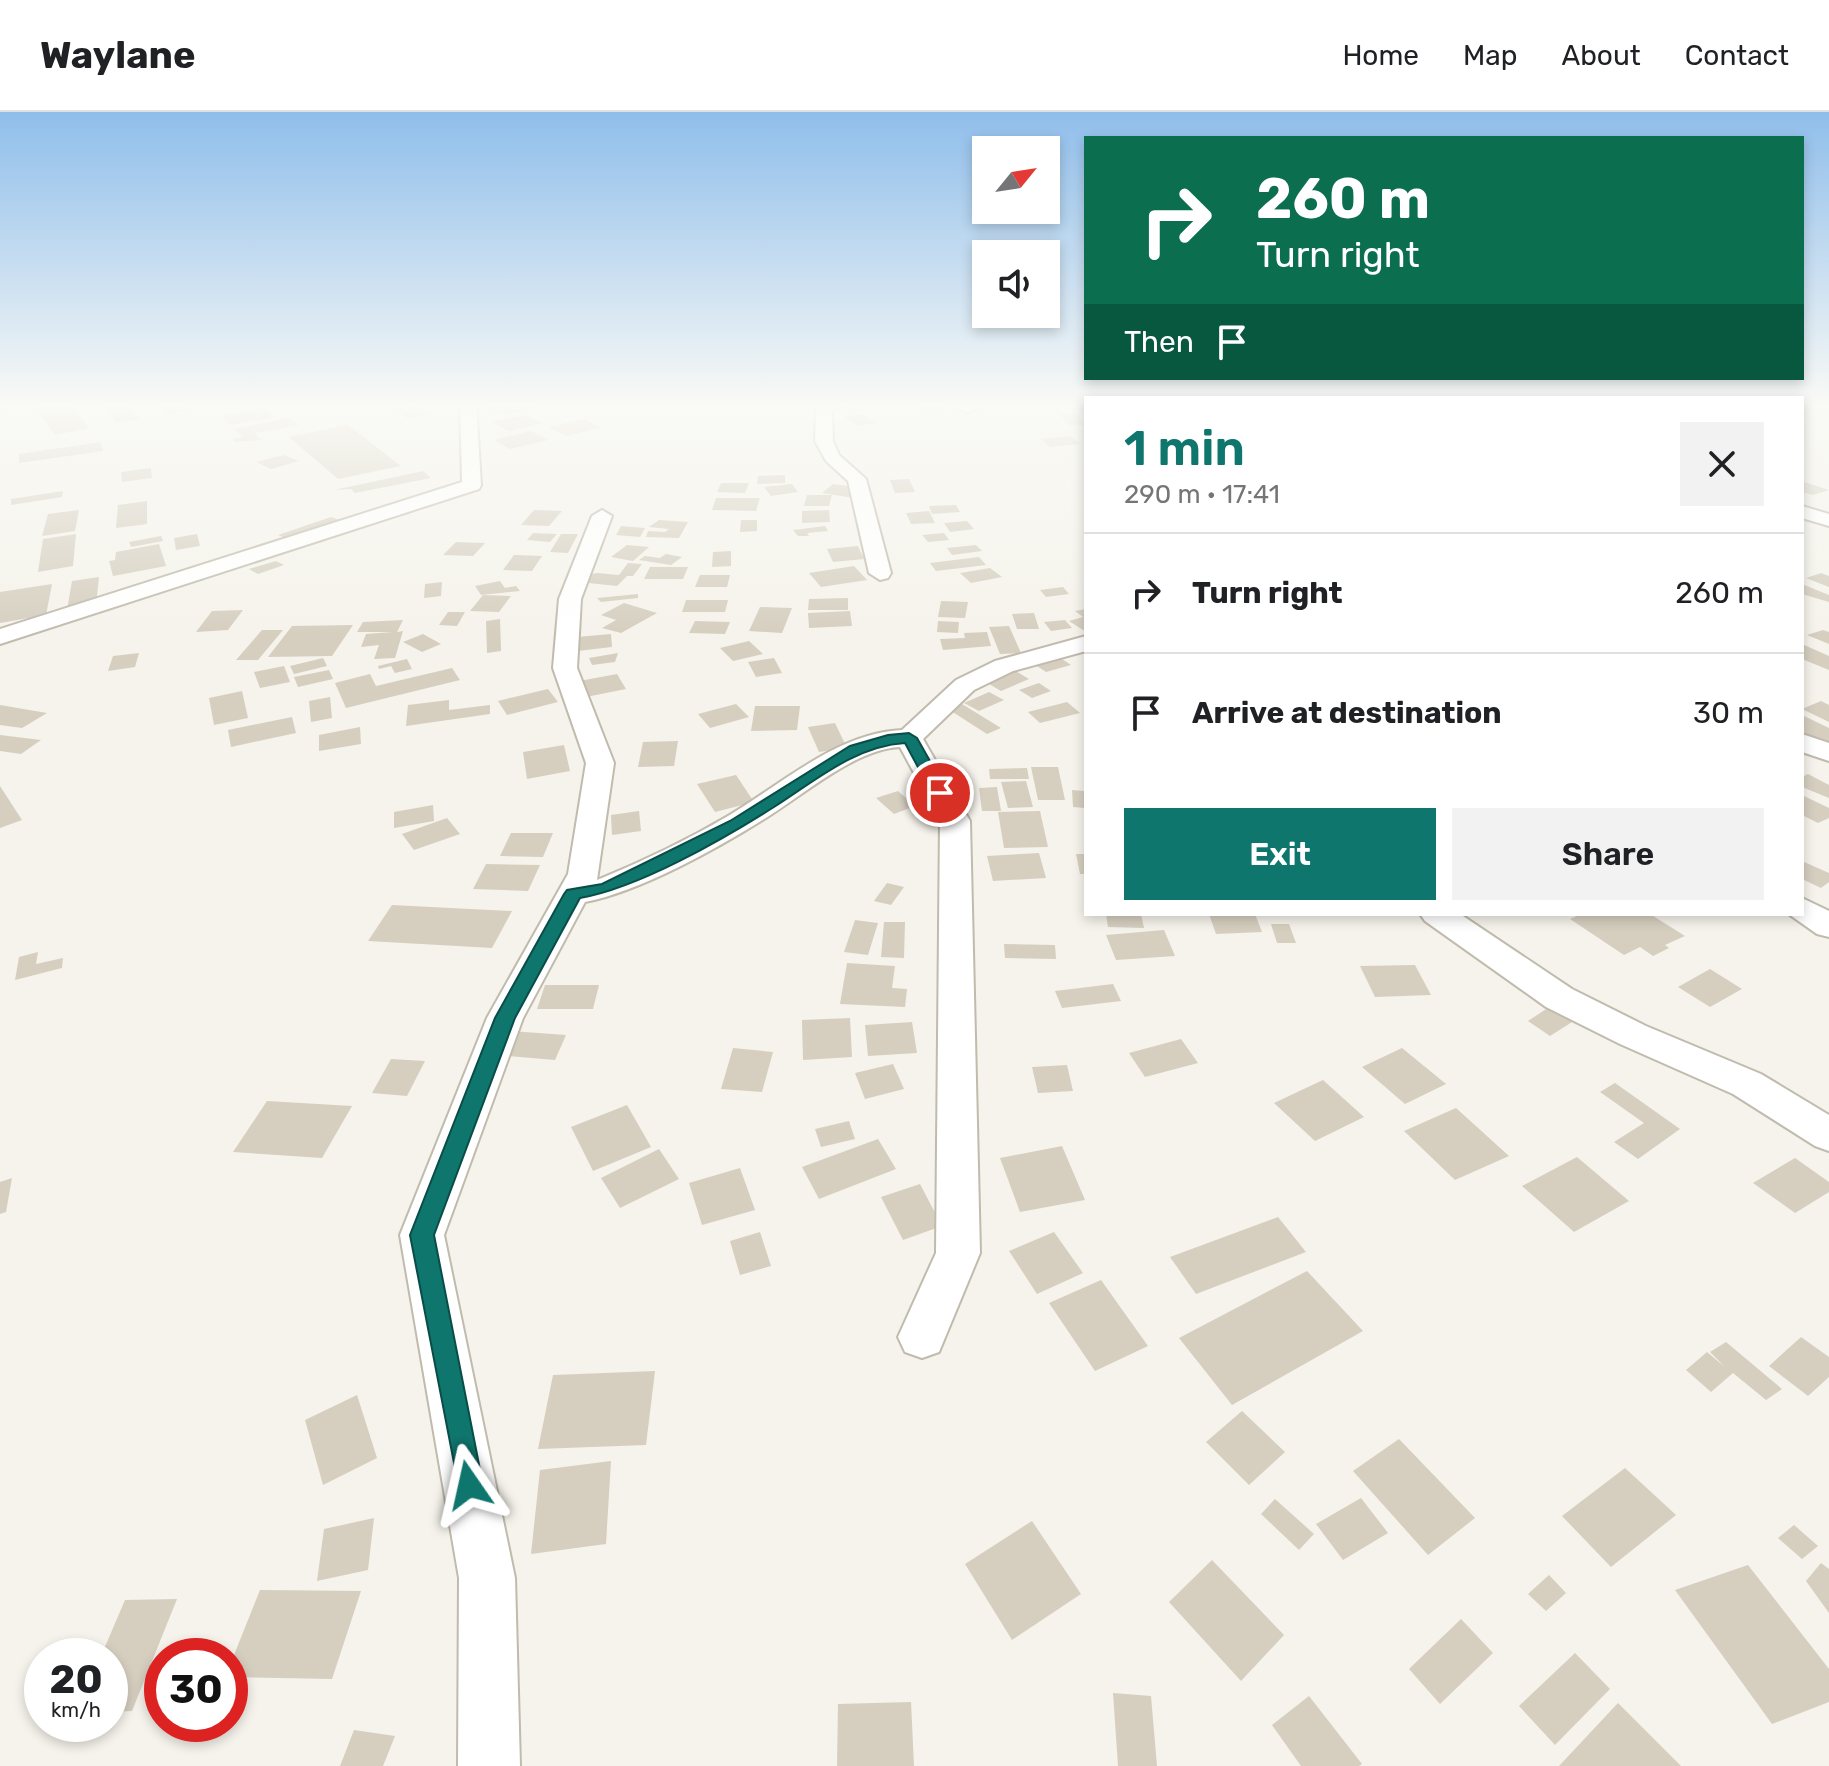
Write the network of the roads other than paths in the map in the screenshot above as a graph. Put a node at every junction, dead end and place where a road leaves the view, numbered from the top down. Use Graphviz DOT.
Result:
graph roads {
  1 [pos="472,480"];
  2 [pos="857,480"];
  3 [pos="1804,513"];
  4 [pos="602,516"];
  5 [pos="1829,520"];
  6 [pos="880,573"];
  7 [pos="0,637"];
  8 [pos="1075,646"];
  9 [pos="1084,666"];
  10 [pos="909,738"];
  11 [pos="1804,743"];
  12 [pos="1829,753"];
  13 [pos="573,894"];
  14 [pos="1804,909"];
  15 [pos="1440,916"];
  16 [pos="1829,926"];
  17 [pos="1829,1135"];
  18 [pos="922,1337"];
  19 [pos="489,1766"];
  1 -- 7 [label="street"];
  2 -- 6 [label="street"];
  3 -- 5 [label="street"];
  4 -- 13 [label="street"];
  8 -- 9 [label="street"];
  8 -- 10 [label="street"];
  10 -- 13 [label="street"];
  10 -- 18 [label="street"];
  11 -- 12 [label="street"];
  13 -- 19 [label="street"];
  14 -- 16 [label="street"];
  15 -- 17 [label="street"];
}
